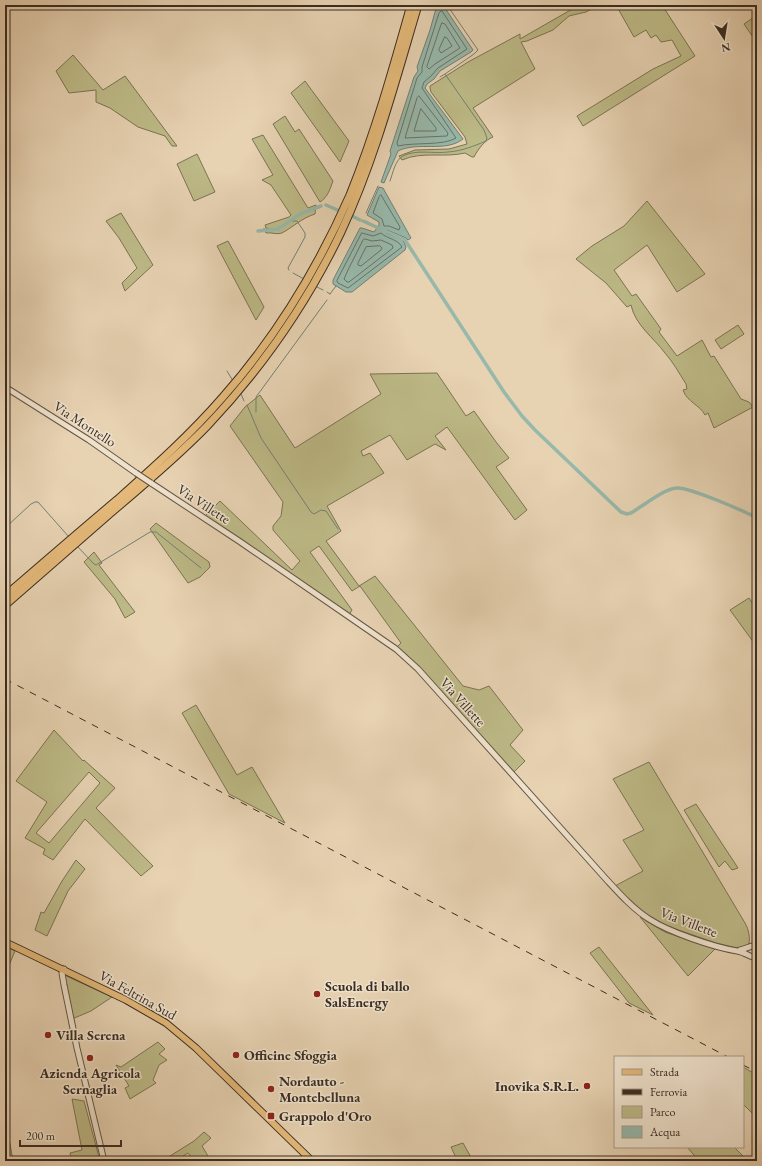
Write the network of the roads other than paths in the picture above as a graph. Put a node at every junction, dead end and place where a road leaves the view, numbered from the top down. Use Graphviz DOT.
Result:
graph roads {
  1 [pos="411,5"];
  2 [pos="418,5"];
  3 [pos="5,387"];
  4 [pos="151,483"];
  5 [pos="59,558"];
  6 [pos="5,596"];
  7 [pos="5,605"];
  8 [pos="5,608"];
  9 [pos="5,942"];
  10 [pos="757,945"];
  11 [pos="749,948"];
  12 [pos="737,951"];
  13 [pos="749,955"];
  14 [pos="757,958"];
  15 [pos="64,970"];
  16 [pos="104,1161"];
  17 [pos="312,1161"];
  1 -- 6 [label="highway"];
  2 -- 5 [label="highway"];
  3 -- 4 [label="street, Via Montello, bridge"];
  4 -- 12 [label="street, Via Villette"];
  5 -- 7 [label="highway"];
  5 -- 8 [label="highway"];
  9 -- 15 [label="main road, Via Feltrina Sud"];
  10 -- 11 [label="street"];
  11 -- 12 [label="street"];
  11 -- 13 [label="street"];
  12 -- 13 [label="street, Via Villette"];
  13 -- 14 [label="street, Via Villette"];
  15 -- 16 [label="street"];
  15 -- 17 [label="main road, Via Feltrina Sud"];
}
